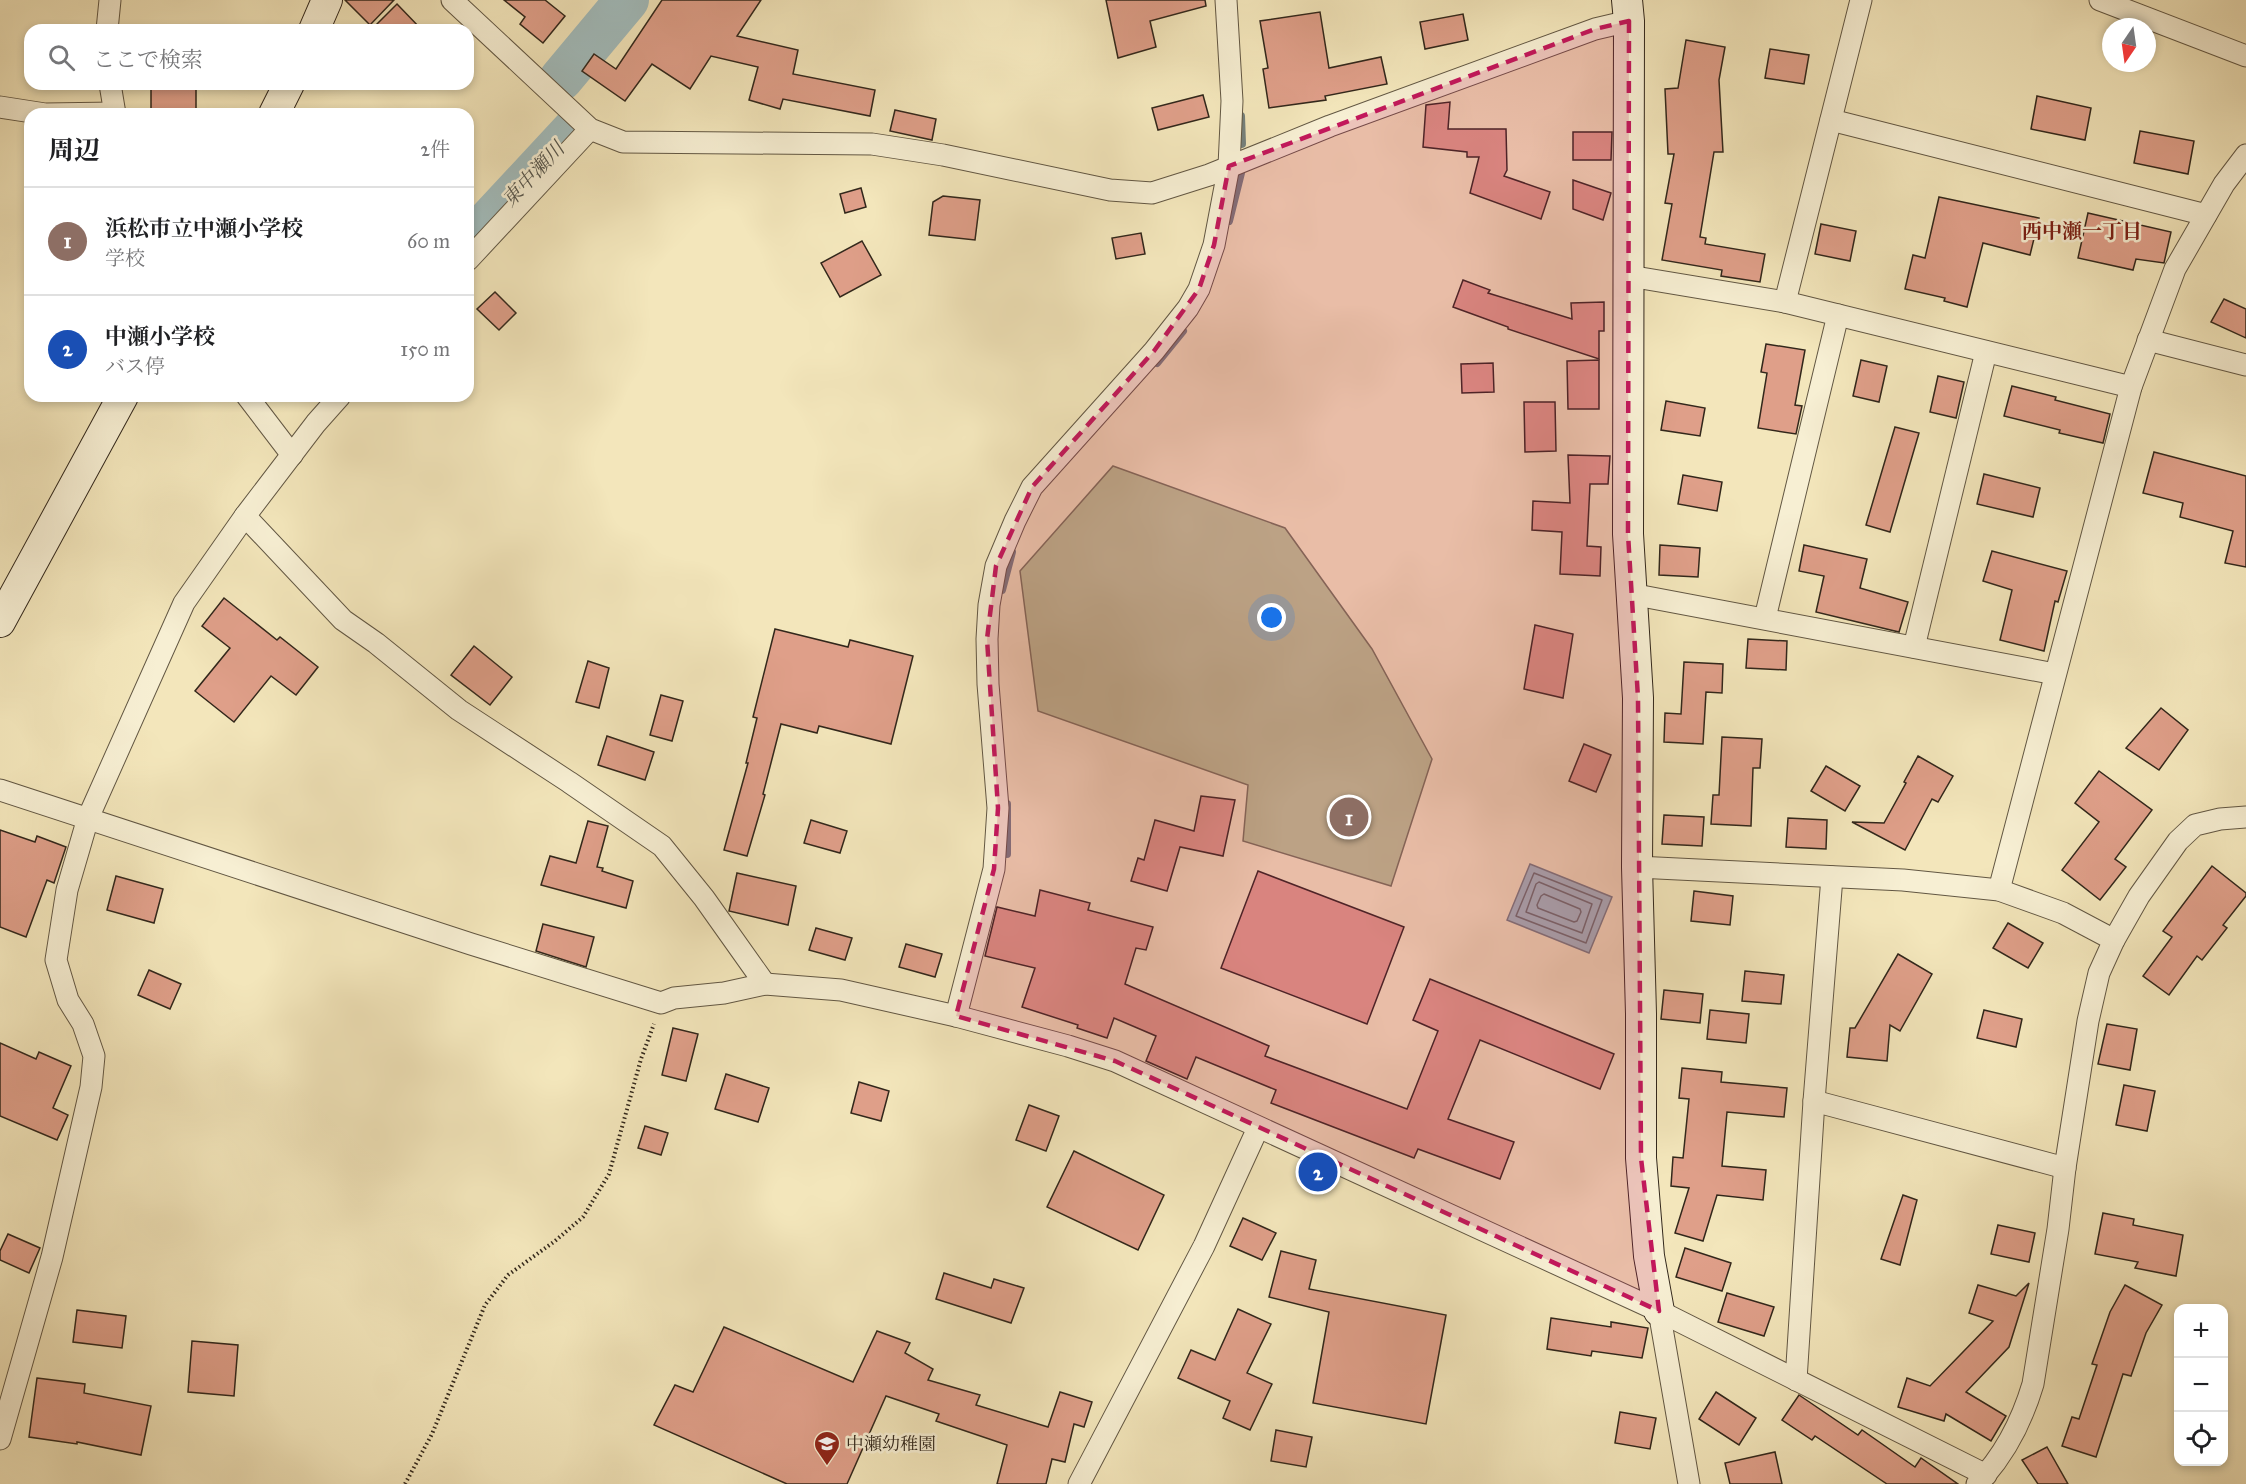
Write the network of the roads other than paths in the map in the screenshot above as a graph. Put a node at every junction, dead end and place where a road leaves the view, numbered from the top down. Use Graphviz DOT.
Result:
graph roads {
  1 [pos="110,0"];
  2 [pos="327,0"];
  3 [pos="452,0"];
  4 [pos="1226,0"];
  5 [pos="1861,0"];
  6 [pos="2100,0"];
  7 [pos="1628,11"];
  8 [pos="108,24"];
  9 [pos="317,24"];
  10 [pos="2246,56"];
  11 [pos="111,90"];
  12 [pos="286,90"];
  13 [pos="0,106"];
  14 [pos="114,108"];
  15 [pos="277,108"];
  16 [pos="24,110"];
  17 [pos="1831,120"];
  18 [pos="590,129"];
  19 [pos="2246,155"];
  20 [pos="1229,165"];
  21 [pos="2206,215"];
  22 [pos="474,254"];
  23 [pos="1629,276"];
  24 [pos="1785,302"];
  25 [pos="1838,315"];
  26 [pos="2148,340"];
  27 [pos="1986,351"];
  28 [pos="2246,365"];
  29 [pos="2130,387"];
  30 [pos="120,402"];
  31 [pos="252,402"];
  32 [pos="335,402"];
  33 [pos="292,455"];
  34 [pos="245,516"];
  35 [pos="1632,594"];
  36 [pos="1765,618"];
  37 [pos="0,622"];
  38 [pos="1914,647"];
  39 [pos="2055,674"];
  40 [pos="0,790"];
  41 [pos="2246,817"];
  42 [pos="88,818"];
  43 [pos="1637,867"];
  44 [pos="1832,877"];
  45 [pos="1999,890"];
  46 [pos="2114,940"];
  47 [pos="765,984"];
  48 [pos="956,1016"];
  49 [pos="1814,1101"];
  50 [pos="1258,1128"];
  51 [pos="2064,1168"];
  52 [pos="1659,1311"];
  53 [pos="1797,1380"];
  54 [pos="0,1439"];
  55 [pos="1982,1480"];
  56 [pos="1079,1484"];
  57 [pos="1689,1484"];
  1 -- 8 [label="street"];
  2 -- 9 [label="street"];
  3 -- 18 [label="street"];
  4 -- 20 [label="street"];
  5 -- 17 [label="street"];
  6 -- 10 [label="street"];
  7 -- 20 [label="street"];
  7 -- 23 [label="street"];
  11 -- 14 [label="street"];
  12 -- 15 [label="street"];
  13 -- 16 [label="street"];
  17 -- 21 [label="street"];
  17 -- 24 [label="street"];
  18 -- 20 [label="street"];
  18 -- 22 [label="street"];
  19 -- 21 [label="street"];
  20 -- 48 [label="street"];
  21 -- 26 [label="street"];
  23 -- 24 [label="street"];
  23 -- 35 [label="street"];
  24 -- 25 [label="street"];
  25 -- 27 [label="street"];
  25 -- 36 [label="street"];
  26 -- 28 [label="street"];
  26 -- 29 [label="street"];
  27 -- 29 [label="street"];
  27 -- 38 [label="street"];
  29 -- 39 [label="street"];
  30 -- 37 [label="street"];
  31 -- 33 [label="street"];
  32 -- 33 [label="street"];
  33 -- 34 [label="street"];
  34 -- 42 [label="street"];
  34 -- 47 [label="street"];
  35 -- 36 [label="street"];
  35 -- 43 [label="street"];
  36 -- 38 [label="street"];
  38 -- 39 [label="street"];
  39 -- 45 [label="street"];
  40 -- 42 [label="street"];
  41 -- 46 [label="street"];
  42 -- 47 [label="street"];
  42 -- 54 [label="street"];
  43 -- 44 [label="street"];
  43 -- 52 [label="street"];
  44 -- 45 [label="street"];
  44 -- 49 [label="street"];
  45 -- 46 [label="street"];
  46 -- 51 [label="street"];
  47 -- 48 [label="street"];
  48 -- 50 [label="street"];
  49 -- 51 [label="street"];
  49 -- 53 [label="street"];
  50 -- 52 [label="street"];
  50 -- 56 [label="street"];
  51 -- 55 [label="street"];
  52 -- 53 [label="street"];
  52 -- 57 [label="street"];
  53 -- 55 [label="street"];
}
